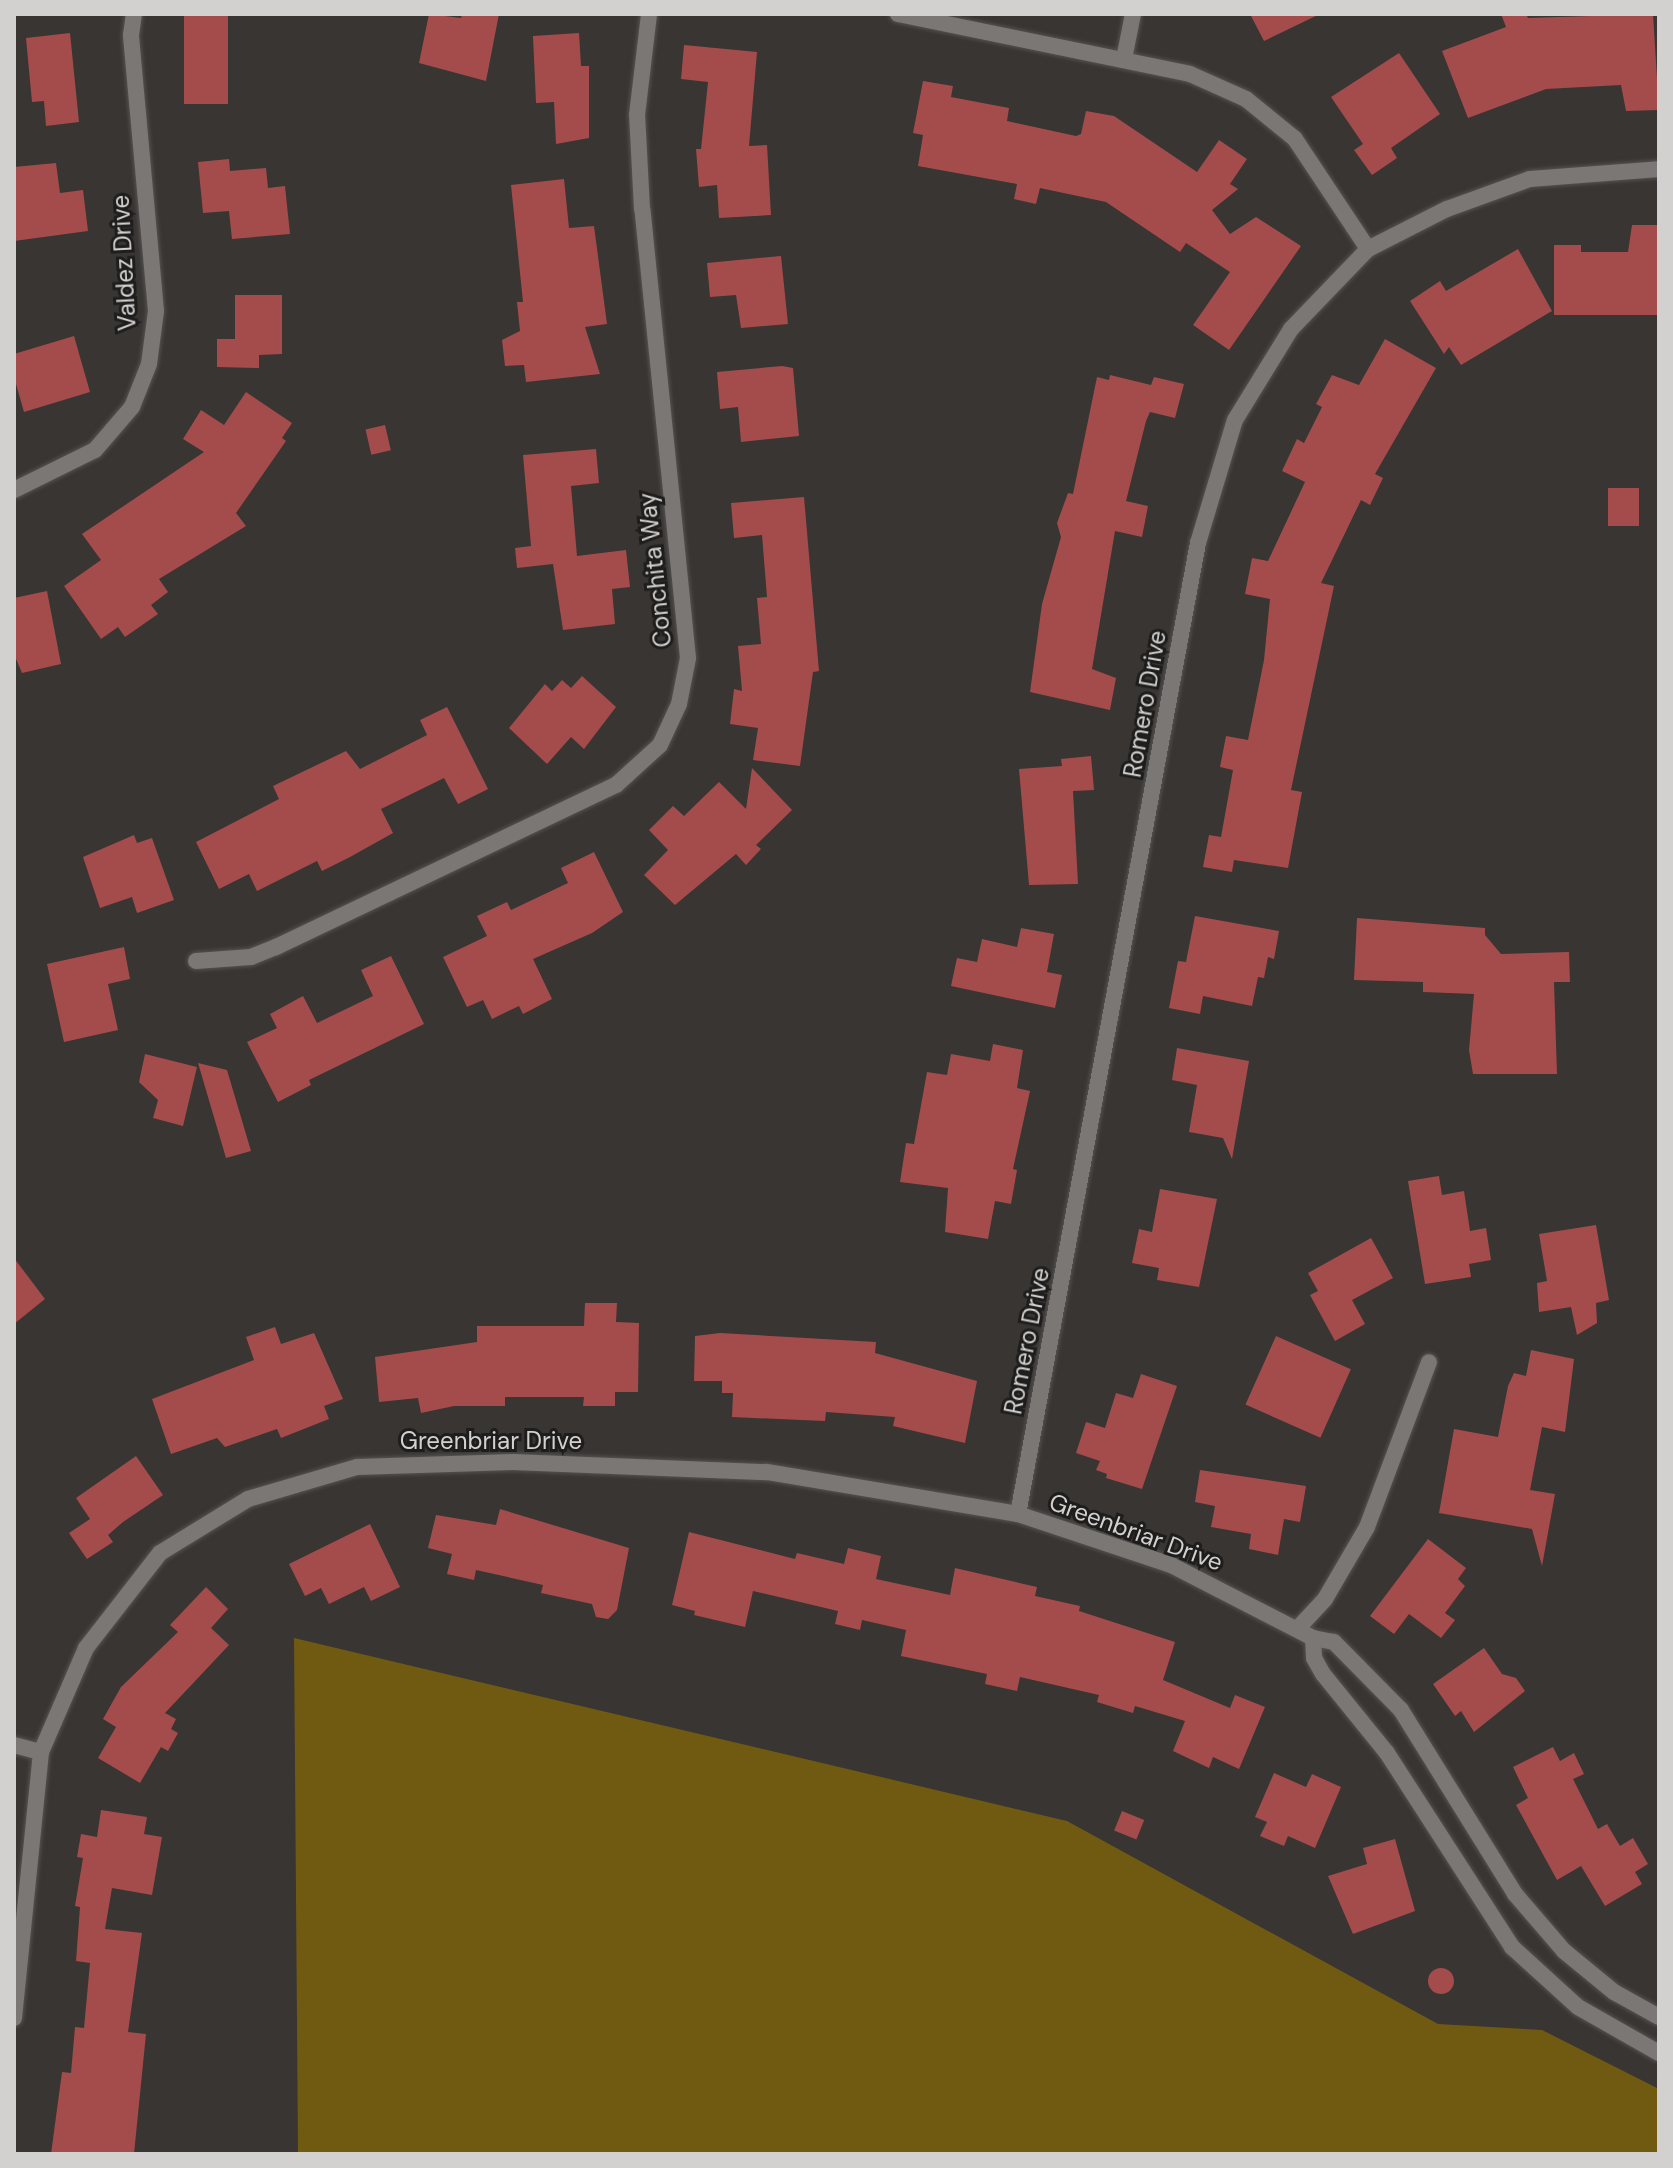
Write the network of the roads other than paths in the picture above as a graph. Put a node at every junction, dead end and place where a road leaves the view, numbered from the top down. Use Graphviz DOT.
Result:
graph roads {
  1 [pos="134,14"];
  2 [pos="649,14"];
  3 [pos="898,14"];
  4 [pos="1133,14"];
  5 [pos="1124,59"];
  6 [pos="1659,169"];
  7 [pos="1368,249"];
  8 [pos="14,490"];
  9 [pos="196,961"];
  10 [pos="1429,1362"];
  11 [pos="1018,1514"];
  12 [pos="1299,1627"];
  13 [pos="1313,1638"];
  14 [pos="14,1745"];
  15 [pos="41,1752"];
  16 [pos="1659,2017"];
  17 [pos="14,2018"];
  18 [pos="1659,2053"];
  1 -- 8 [label="street, Valdez Drive"];
  2 -- 9 [label="street, Conchita Way"];
  3 -- 5 [label="street"];
  4 -- 5 [label="street"];
  5 -- 7 [label="street"];
  6 -- 7 [label="street, Romero Drive"];
  7 -- 11 [label="street, Romero Drive"];
  10 -- 12 [label="street"];
  11 -- 12 [label="street, Greenbriar Drive"];
  11 -- 15 [label="street, Greenbriar Drive"];
  12 -- 13 [label="street, Greenbriar Drive"];
  13 -- 16 [label="street, Greenbriar Drive"];
  13 -- 18 [label="street"];
  14 -- 15 [label="street"];
  15 -- 17 [label="street, Greenbriar Drive"];
}
